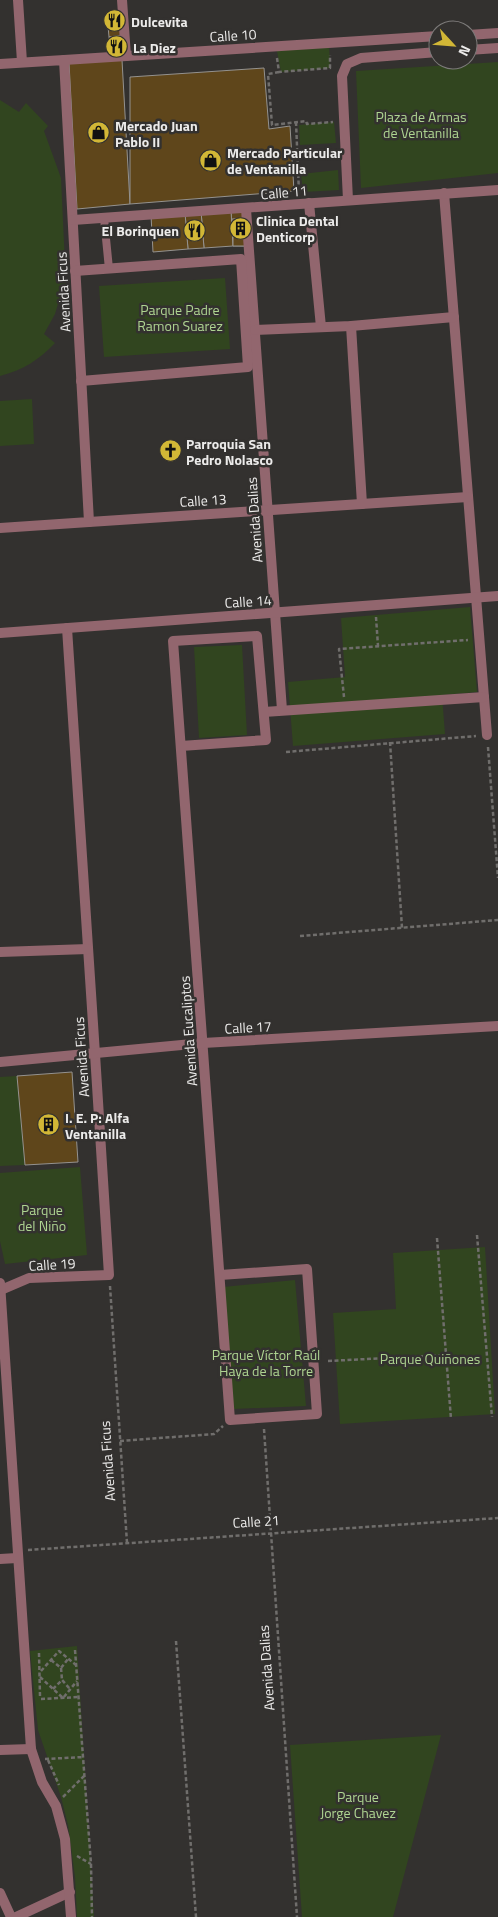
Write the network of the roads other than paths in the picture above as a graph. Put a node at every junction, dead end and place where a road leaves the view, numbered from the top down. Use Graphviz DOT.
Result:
graph roads {
  1 [pos="18,0"];
  2 [pos="122,0"];
  3 [pos="498,33"];
  4 [pos="478,34"];
  5 [pos="428,37"];
  6 [pos="498,48"];
  7 [pos="478,49"];
  8 [pos="428,53"];
  9 [pos="126,56"];
  10 [pos="64,60"];
  11 [pos="22,62"];
  12 [pos="0,64"];
  13 [pos="498,190"];
  14 [pos="444,193"];
  15 [pos="348,200"];
  16 [pos="304,204"];
  17 [pos="246,209"];
  18 [pos="104,218"];
  19 [pos="72,220"];
  20 [pos="109,269"];
  21 [pos="75,271"];
  22 [pos="454,317"];
  23 [pos="352,326"];
  24 [pos="321,327"];
  25 [pos="255,330"];
  26 [pos="81,381"];
  27 [pos="468,498"];
  28 [pos="362,504"];
  29 [pos="267,509"];
  30 [pos="89,522"];
  31 [pos="0,528"];
  32 [pos="498,596"];
  33 [pos="476,598"];
  34 [pos="275,612"];
  35 [pos="67,628"];
  36 [pos="0,633"];
  37 [pos="484,698"];
  38 [pos="282,710"];
  39 [pos="264,712"];
  40 [pos="487,735"];
  41 [pos="181,746"];
  42 [pos="88,949"];
  43 [pos="0,952"];
  44 [pos="498,1026"];
  45 [pos="203,1044"];
  46 [pos="95,1054"];
  47 [pos="0,1062"];
  48 [pos="109,1275"];
  49 [pos="220,1275"];
  50 [pos="0,1288"];
  51 [pos="5,1414"];
  52 [pos="17,1555"];
  53 [pos="0,1559"];
  54 [pos="31,1749"];
  55 [pos="0,1750"];
  56 [pos="70,1892"];
  57 [pos="0,1893"];
  58 [pos="11,1917"];
  59 [pos="16,1917"];
  60 [pos="71,1917"];
  1 -- 11 [label="street"];
  2 -- 9 [label="street"];
  3 -- 4 [label="street"];
  5 -- 9 [label="street, Calle 10"];
  6 -- 7 [label="street"];
  8 -- 15 [label="street"];
  9 -- 10 [label="street, Calle 10"];
  10 -- 11 [label="street, Calle 10"];
  10 -- 19 [label="street, Avenida Ficus"];
  11 -- 12 [label="street, Calle 10"];
  13 -- 14 [label="street, Calle 11"];
  14 -- 15 [label="street, Calle 11"];
  14 -- 22 [label="street"];
  15 -- 16 [label="street, Calle 11"];
  16 -- 17 [label="street, Calle 11"];
  16 -- 24 [label="street"];
  17 -- 18 [label="street, Calle 11"];
  17 -- 25 [label="street, Avenida Dalias"];
  18 -- 19 [label="street, Calle 11"];
  18 -- 20 [label="lane"];
  19 -- 21 [label="street, Avenida Ficus"];
  20 -- 21 [label="street"];
  20 -- 26 [label="street"];
  21 -- 26 [label="street, Avenida Ficus"];
  22 -- 23 [label="street"];
  22 -- 27 [label="street"];
  23 -- 24 [label="street"];
  23 -- 28 [label="street"];
  24 -- 25 [label="street"];
  25 -- 29 [label="street, Avenida Dalias"];
  26 -- 30 [label="street, Avenida Ficus"];
  27 -- 28 [label="street, Calle 13"];
  27 -- 33 [label="street"];
  28 -- 29 [label="street, Calle 13"];
  29 -- 30 [label="street, Calle 13"];
  29 -- 34 [label="street, Avenida Dalias"];
  30 -- 31 [label="street, Calle 13"];
  32 -- 33 [label="street, Calle 14"];
  33 -- 34 [label="street, Calle 14"];
  33 -- 37 [label="street"];
  34 -- 35 [label="street, Calle 14"];
  34 -- 38 [label="street, Avenida Dalias"];
  35 -- 36 [label="street, Calle 14"];
  35 -- 42 [label="street, Avenida Ficus"];
  37 -- 38 [label="street"];
  37 -- 40 [label="street"];
  38 -- 39 [label="street"];
  39 -- 41 [label="street"];
  39 -- 41 [label="street, Avenida Eucaliptos"];
  41 -- 45 [label="street, Avenida Eucaliptos"];
  42 -- 43 [label="street"];
  42 -- 46 [label="street, Avenida Ficus"];
  44 -- 45 [label="street, Calle 17"];
  45 -- 46 [label="street, Calle 17"];
  45 -- 49 [label="street, Avenida Eucaliptos"];
  46 -- 47 [label="street, Calle 17"];
  46 -- 48 [label="street, Avenida Ficus"];
  48 -- 50 [label="street, Calle 19"];
  49 -- 49 [label="street, Avenida Eucaliptos"];
  50 -- 51 [label="street"];
  51 -- 52 [label="street"];
  52 -- 53 [label="street"];
  52 -- 54 [label="street"];
  54 -- 55 [label="street"];
  54 -- 56 [label="street"];
  56 -- 59 [label="street"];
  56 -- 60 [label="street"];
  57 -- 58 [label="street"];
}
